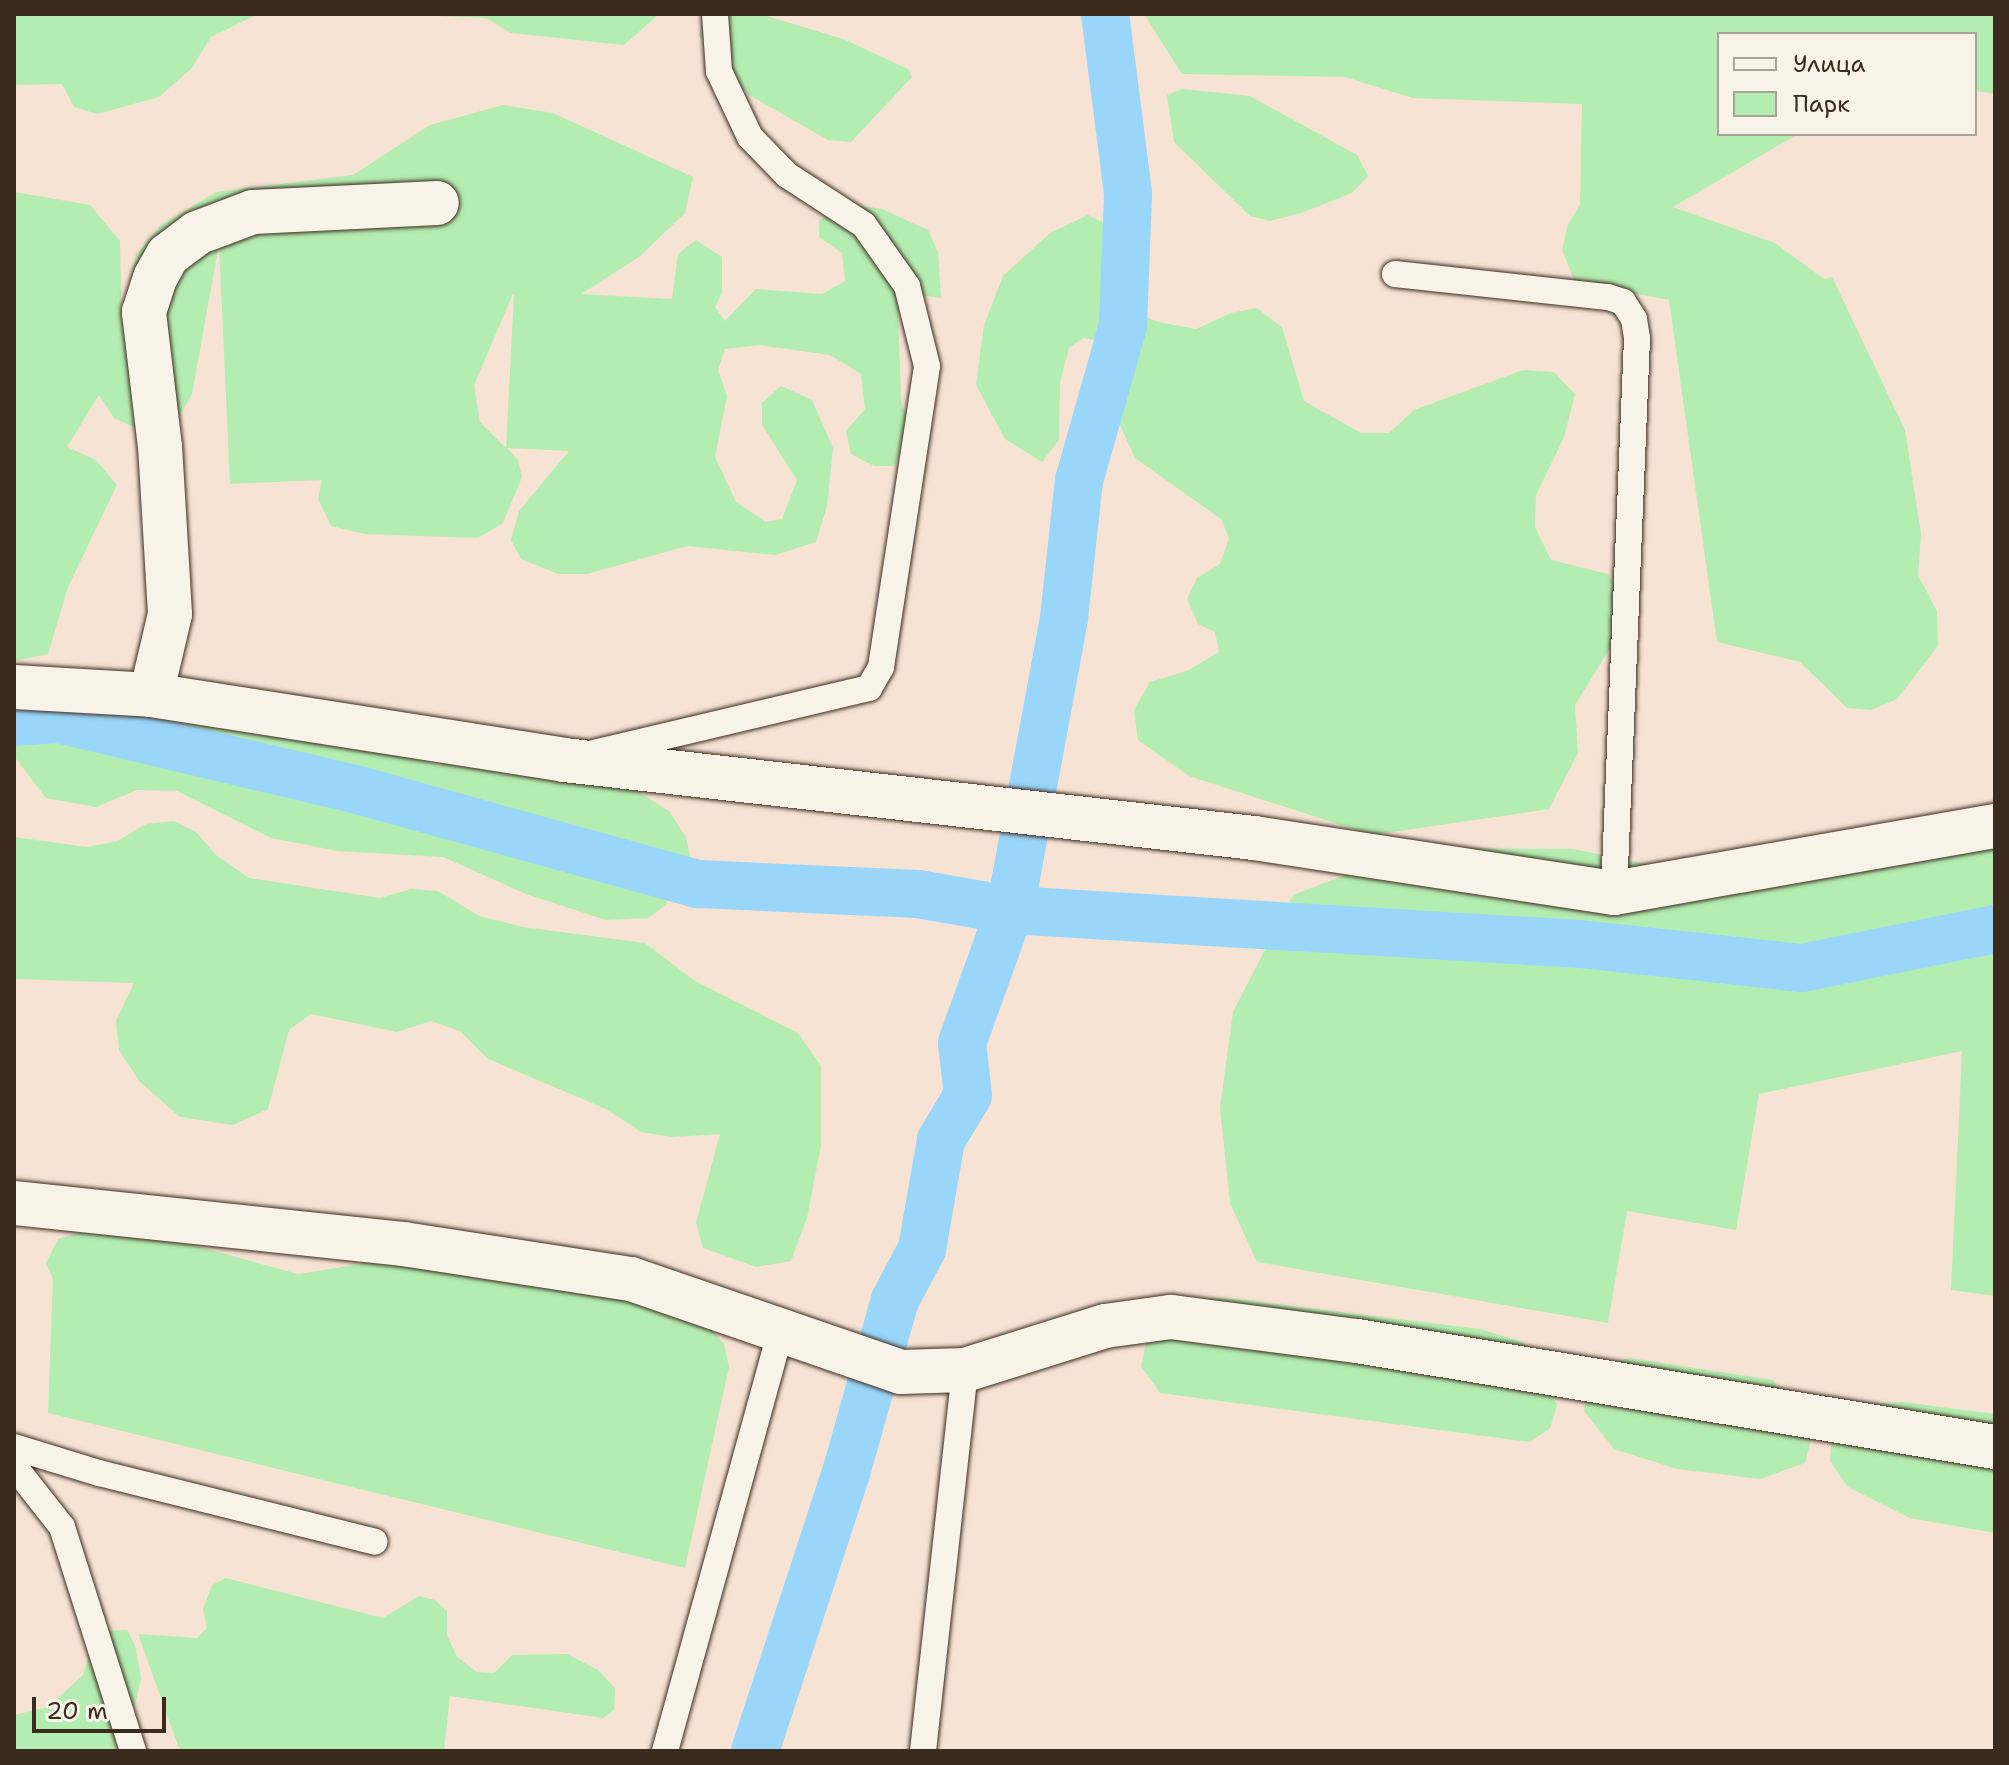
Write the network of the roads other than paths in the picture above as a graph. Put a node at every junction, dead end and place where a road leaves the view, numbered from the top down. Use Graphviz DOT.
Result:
graph roads {
  1 [pos="715,14"];
  2 [pos="437,203"];
  3 [pos="1395,274"];
  4 [pos="14,687"];
  5 [pos="151,695"];
  6 [pos="564,760"];
  7 [pos="1995,826"];
  8 [pos="1614,893"];
  9 [pos="14,1203"];
  10 [pos="780,1334"];
  11 [pos="965,1370"];
  12 [pos="14,1447"];
  13 [pos="1995,1447"];
  14 [pos="14,1466"];
  15 [pos="375,1542"];
  16 [pos="133,1751"];
  17 [pos="665,1751"];
  18 [pos="923,1751"];
  1 -- 6 [label="lane"];
  2 -- 5 [label="street"];
  3 -- 8 [label="lane"];
  4 -- 5 [label="street"];
  5 -- 6 [label="street"];
  6 -- 8 [label="street"];
  7 -- 8 [label="street"];
  9 -- 10 [label="street"];
  10 -- 11 [label="street"];
  10 -- 17 [label="lane"];
  11 -- 13 [label="street"];
  11 -- 18 [label="lane"];
  12 -- 15 [label="lane"];
  14 -- 16 [label="lane"];
}
